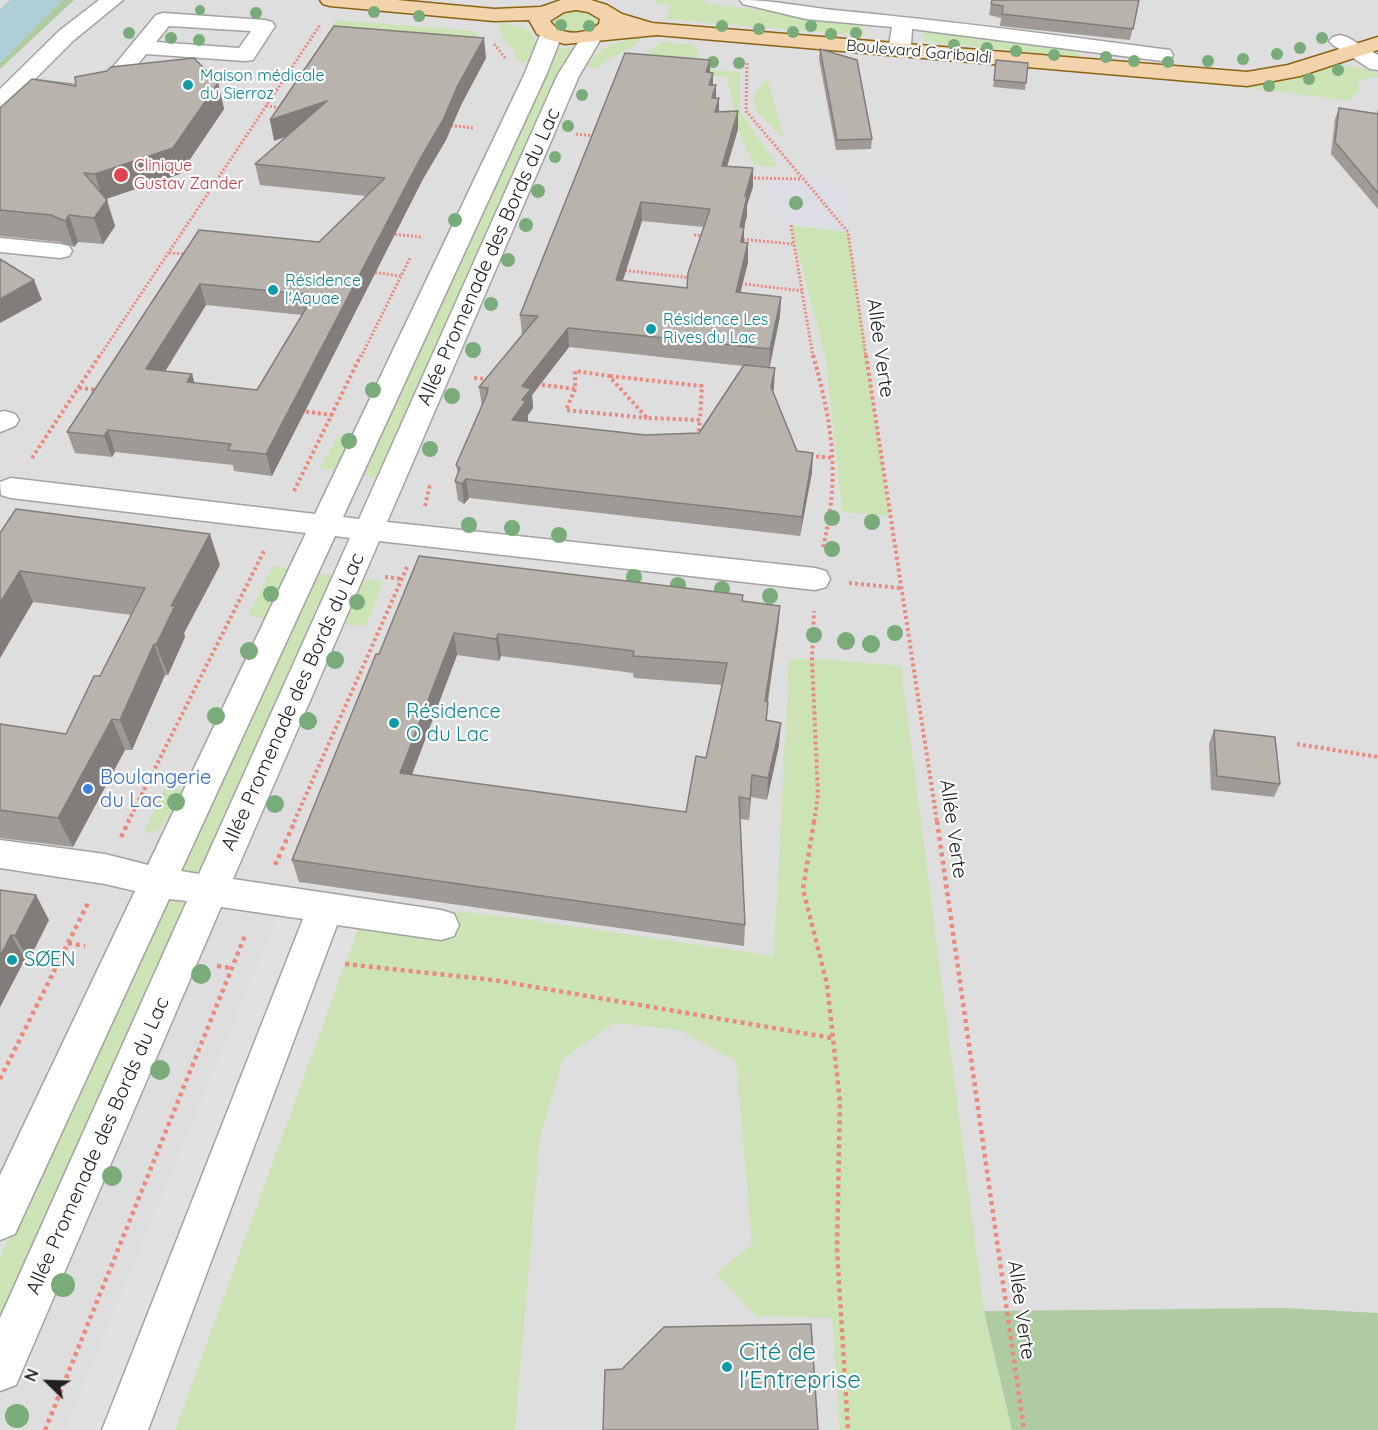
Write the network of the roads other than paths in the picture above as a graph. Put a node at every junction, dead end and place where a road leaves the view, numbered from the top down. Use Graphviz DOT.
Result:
graph roads {
  1 [pos="113,0"];
  2 [pos="330,0"];
  3 [pos="750,0"];
  4 [pos="556,12"];
  5 [pos="903,22"];
  6 [pos="1378,27"];
  7 [pos="601,29"];
  8 [pos="1378,43"];
  9 [pos="1348,46"];
  10 [pos="140,47"];
  11 [pos="900,51"];
  12 [pos="1162,56"];
  13 [pos="1378,64"];
  14 [pos="18,85"];
  15 [pos="0,101"];
  16 [pos="0,245"];
  17 [pos="60,251"];
  18 [pos="0,267"];
  19 [pos="38,268"];
  20 [pos="11,488"];
  21 [pos="325,525"];
  22 [pos="369,530"];
  23 [pos="815,579"];
  24 [pos="0,854"];
  25 [pos="156,882"];
  26 [pos="211,890"];
  27 [pos="325,909"];
  28 [pos="441,925"];
  29 [pos="0,1220"];
  30 [pos="0,1369"];
  31 [pos="125,1430"];
  1 -- 14 [label="street"];
  2 -- 4 [label="main road"];
  3 -- 5 [label="street"];
  4 -- 7 [label="main road, Boulevard Garibaldi"];
  4 -- 7 [label="main road"];
  4 -- 21 [label="street, Allée Promenade des Bords du Lac"];
  5 -- 11 [label="street"];
  5 -- 12 [label="street"];
  6 -- 9 [label="main road, Boulevard Garibaldi"];
  7 -- 11 [label="main road, Boulevard Garibaldi"];
  7 -- 22 [label="street, Allée Promenade des Bords du Lac"];
  8 -- 9 [label="main road, Boulevard Garibaldi"];
  9 -- 11 [label="main road, Boulevard Garibaldi"];
  9 -- 13 [label="street"];
  10 -- 10 [label="street"];
  10 -- 14 [label="street"];
  14 -- 15 [label="street"];
  16 -- 17 [label="street"];
  18 -- 19 [label="street"];
  20 -- 21 [label="street"];
  21 -- 22 [label="street"];
  21 -- 25 [label="street, Allée Promenade des Bords du Lac"];
  22 -- 23 [label="street"];
  22 -- 26 [label="street, Allée Promenade des Bords du Lac"];
  24 -- 25 [label="street"];
  25 -- 26 [label="street"];
  25 -- 29 [label="street, Allée Promenade des Bords du Lac"];
  26 -- 27 [label="street"];
  26 -- 30 [label="street, Allée Promenade des Bords du Lac"];
  27 -- 28 [label="street"];
  27 -- 31 [label="street"];
}
